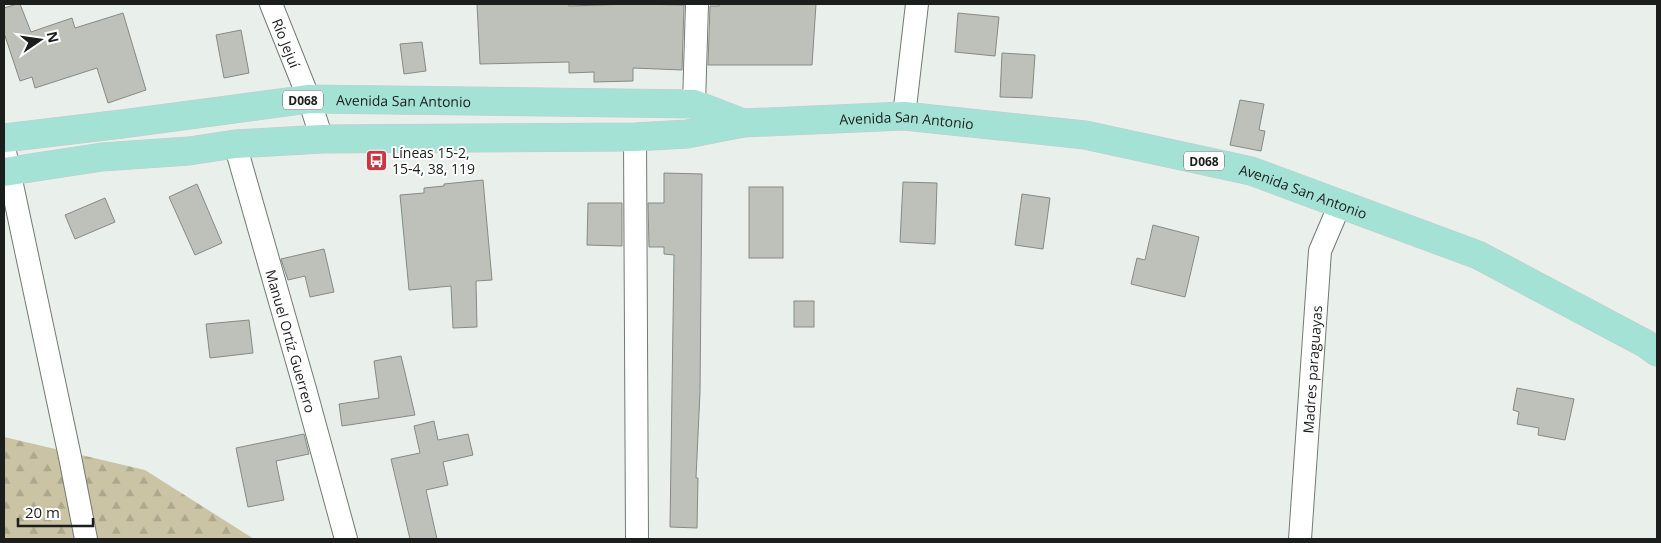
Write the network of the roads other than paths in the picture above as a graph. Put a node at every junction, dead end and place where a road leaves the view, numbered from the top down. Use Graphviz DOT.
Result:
graph roads {
  1 [pos="271,4"];
  2 [pos="696,4"];
  3 [pos="918,4"];
  4 [pos="309,99"];
  5 [pos="694,104"];
  6 [pos="904,116"];
  7 [pos="742,123"];
  8 [pos="635,137"];
  9 [pos="4,138"];
  10 [pos="322,139"];
  11 [pos="235,144"];
  12 [pos="5,163"];
  13 [pos="1340,204"];
  14 [pos="1657,352"];
  15 [pos="86,539"];
  16 [pos="346,539"];
  17 [pos="638,539"];
  18 [pos="1300,539"];
  1 -- 4 [label="street, Río Jejuí"];
  2 -- 5 [label="street"];
  3 -- 6 [label="street"];
  4 -- 5 [label="main road, Avenida San Antonio / D068"];
  4 -- 9 [label="main road, Avenida San Antonio / D068"];
  4 -- 10 [label="street, Río Jejuí"];
  5 -- 7 [label="main road, Avenida San Antonio / D068"];
  6 -- 7 [label="main road, Avenida San Antonio / D068"];
  6 -- 13 [label="main road, Avenida San Antonio / D068"];
  7 -- 8 [label="main road, Avenida San Antonio / D068"];
  8 -- 10 [label="main road, Avenida San Antonio / D068"];
  8 -- 17 [label="street"];
  10 -- 11 [label="main road, Avenida San Antonio / D068"];
  11 -- 12 [label="main road, Avenida San Antonio / D068"];
  11 -- 16 [label="street, Manuel Ortíz Guerrero"];
  12 -- 15 [label="street"];
  13 -- 14 [label="main road, Avenida San Antonio / D068"];
  13 -- 18 [label="street, Madres paraguayas"];
}
